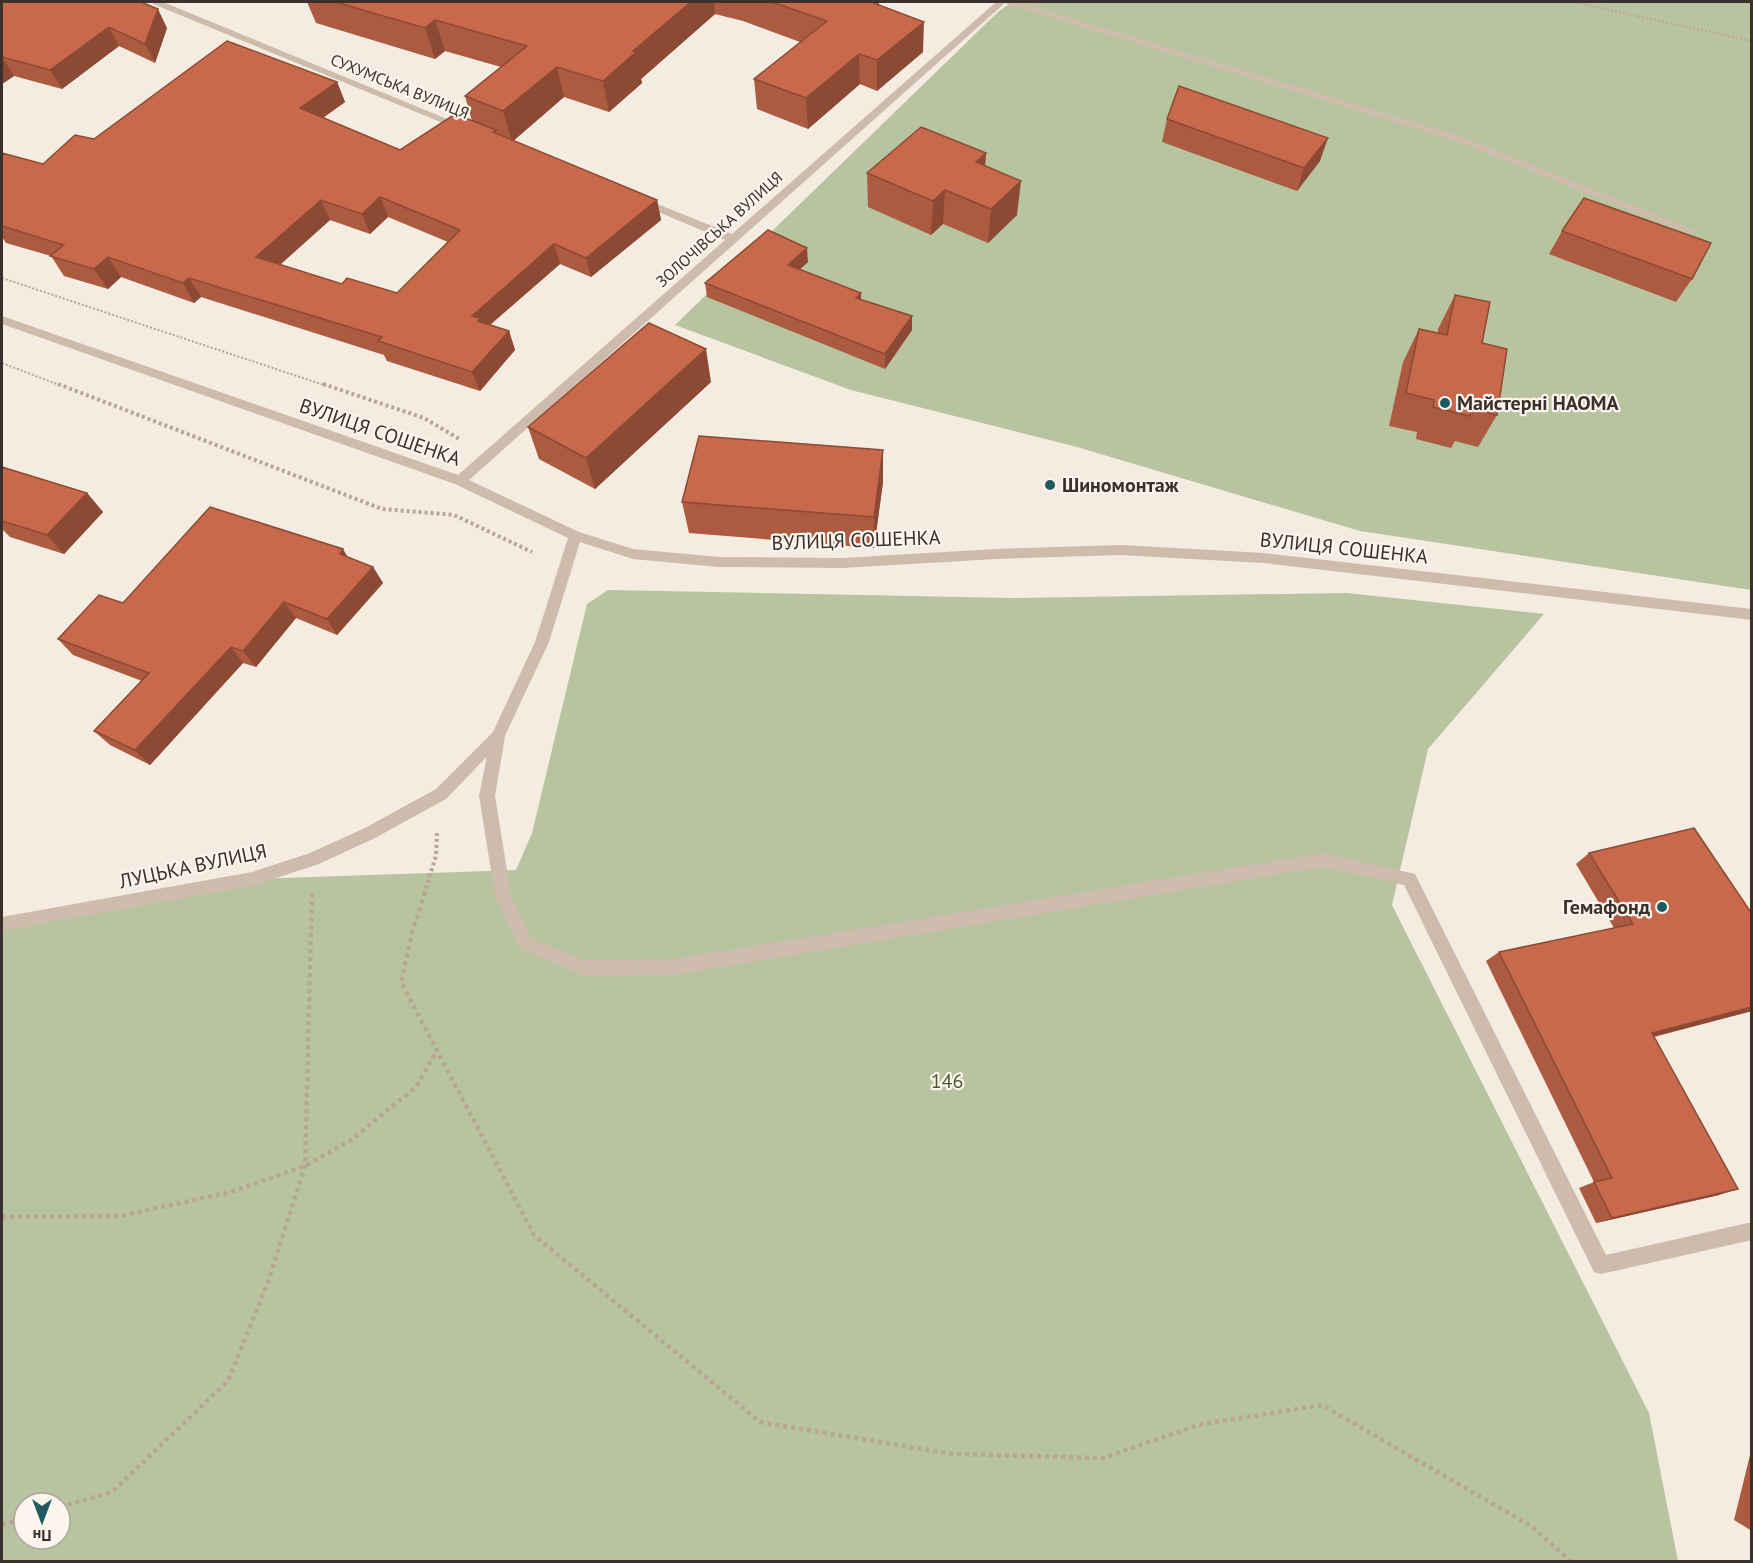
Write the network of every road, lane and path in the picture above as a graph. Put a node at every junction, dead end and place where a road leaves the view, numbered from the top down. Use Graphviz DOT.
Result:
graph roads {
  1 [pos="156,2"];
  2 [pos="1001,2"];
  3 [pos="1010,2"];
  4 [pos="1572,2"];
  5 [pos="1752,41"];
  6 [pos="478,134"];
  7 [pos="633,198"];
  8 [pos="1691,231"];
  9 [pos="733,238"];
  10 [pos="2,278"];
  11 [pos="2,320"];
  12 [pos="489,456"];
  13 [pos="460,480"];
  14 [pos="575,536"];
  15 [pos="1752,615"];
  16 [pos="498,736"];
  17 [pos="441,794"];
  18 [pos="313,859"];
  19 [pos="2,924"];
  20 [pos="436,1051"];
  21 [pos="305,1166"];
  22 [pos="2,1217"];
  23 [pos="1752,1231"];
  24 [pos="72,1504"];
  25 [pos="1572,1562"];
  1 -- 6 [label="street, СУХУМСЬКА ВУЛИЦЯ"];
  2 -- 9 [label="street, ЗОЛОЧІВСЬКА ВУЛИЦЯ"];
  3 -- 8 [label="street"];
  4 -- 5 [label="path"];
  7 -- 9 [label="street"];
  9 -- 12 [label="street, ЗОЛОЧІВСЬКА ВУЛИЦЯ"];
  10 -- 12 [label="path"];
  11 -- 13 [label="street, ВУЛИЦЯ СОШЕНКА"];
  12 -- 13 [label="street, ЗОЛОЧІВСЬКА ВУЛИЦЯ"];
  13 -- 14 [label="street, ВУЛИЦЯ СОШЕНКА"];
  14 -- 15 [label="street, ВУЛИЦЯ СОШЕНКА"];
  14 -- 16 [label="street, ЛУЦЬКА ВУЛИЦЯ"];
  16 -- 17 [label="street, ЛУЦЬКА ВУЛИЦЯ"];
  16 -- 23 [label="street"];
  17 -- 18 [label="street, ЛУЦЬКА ВУЛИЦЯ"];
  17 -- 20 [label="path"];
  18 -- 19 [label="street, ЛУЦЬКА ВУЛИЦЯ"];
  18 -- 21 [label="path"];
  20 -- 21 [label="path"];
  20 -- 25 [label="path"];
  21 -- 22 [label="path"];
  21 -- 24 [label="path"];
}
